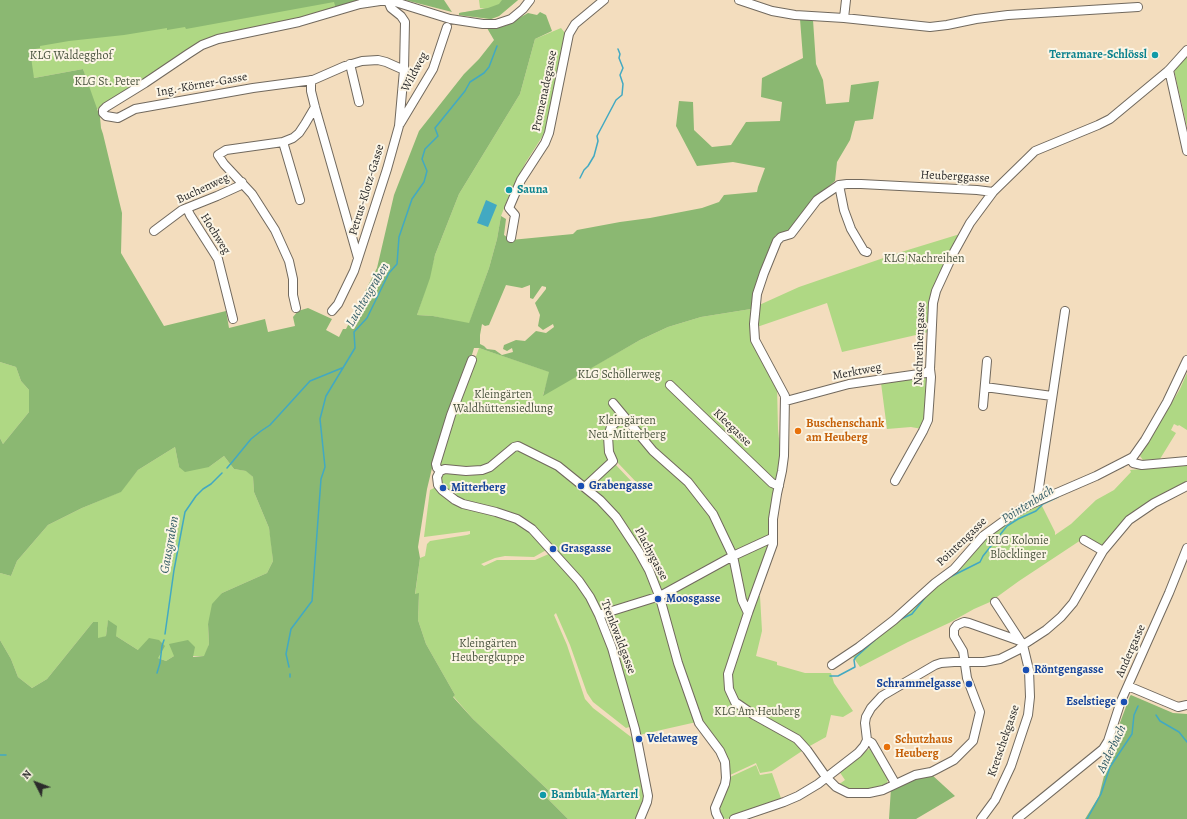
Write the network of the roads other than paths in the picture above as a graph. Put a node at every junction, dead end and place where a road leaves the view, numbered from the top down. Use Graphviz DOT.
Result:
graph roads {
  1 [pos="530,0"];
  2 [pos="604,0"];
  3 [pos="739,0"];
  4 [pos="846,0"];
  5 [pos="388,1"];
  6 [pos="1138,7"];
  7 [pos="844,18"];
  8 [pos="448,27"];
  9 [pos="1187,50"];
  10 [pos="350,64"];
  11 [pos="404,70"];
  12 [pos="1169,70"];
  13 [pos="311,80"];
  14 [pos="359,102"];
  15 [pos="315,106"];
  16 [pos="399,126"];
  17 [pos="283,142"];
  18 [pos="1187,151"];
  19 [pos="242,182"];
  20 [pos="839,185"];
  21 [pos="993,192"];
  22 [pos="300,200"];
  23 [pos="187,208"];
  24 [pos="154,230"];
  25 [pos="511,238"];
  26 [pos="867,252"];
  27 [pos="358,258"];
  28 [pos="296,308"];
  29 [pos="332,311"];
  30 [pos="1065,311"];
  31 [pos="233,319"];
  32 [pos="472,360"];
  33 [pos="1187,360"];
  34 [pos="987,361"];
  35 [pos="930,368"];
  36 [pos="670,385"];
  37 [pos="986,387"];
  38 [pos="1052,396"];
  39 [pos="786,401"];
  40 [pos="613,403"];
  41 [pos="984,406"];
  42 [pos="623,415"];
  43 [pos="1131,458"];
  44 [pos="1187,461"];
  45 [pos="440,471"];
  46 [pos="895,481"];
  47 [pos="779,486"];
  48 [pos="1187,486"];
  49 [pos="585,487"];
  50 [pos="1040,500"];
  51 [pos="772,538"];
  52 [pos="1084,540"];
  53 [pos="1187,548"];
  54 [pos="1103,551"];
  55 [pos="733,556"];
  56 [pos="660,596"];
  57 [pos="995,602"];
  58 [pos="748,613"];
  59 [pos="599,615"];
  60 [pos="1022,643"];
  61 [pos="965,662"];
  62 [pos="832,665"];
  63 [pos="1128,686"];
  64 [pos="1187,705"];
  65 [pos="867,740"];
  66 [pos="826,777"];
  67 [pos="895,783"];
  68 [pos="640,819"];
  69 [pos="719,819"];
  70 [pos="734,819"];
  71 [pos="981,819"];
  72 [pos="1017,819"];
  1 -- 5 [label="street"];
  2 -- 25 [label="street, Promenadegasse"];
  3 -- 7 [label="street"];
  4 -- 7 [label="street"];
  5 -- 11 [label="street, Petrus-Klotz-Gasse"];
  5 -- 13 [label="street, Ing.-Körner-Gasse"];
  6 -- 7 [label="street"];
  8 -- 16 [label="street, Wildweg"];
  9 -- 12 [label="street, Heuberggasse"];
  10 -- 11 [label="street"];
  10 -- 13 [label="street"];
  10 -- 14 [label="street"];
  11 -- 16 [label="street, Petrus-Klotz-Gasse"];
  12 -- 18 [label="street"];
  12 -- 21 [label="street, Heuberggasse"];
  13 -- 15 [label="street"];
  15 -- 17 [label="street"];
  15 -- 27 [label="street"];
  16 -- 27 [label="street, Petrus-Klotz-Gasse"];
  17 -- 19 [label="street"];
  17 -- 22 [label="street"];
  19 -- 23 [label="street, Buchenweg"];
  19 -- 28 [label="street"];
  20 -- 21 [label="street, Heuberggasse"];
  20 -- 26 [label="street"];
  20 -- 39 [label="street"];
  21 -- 35 [label="street, Nachreihengasse"];
  23 -- 24 [label="street, Buchenweg"];
  23 -- 31 [label="street, Hochweg"];
  27 -- 29 [label="street, Petrus-Klotz-Gasse"];
  30 -- 38 [label="street"];
  32 -- 45 [label="street"];
  33 -- 43 [label="street, Pointengasse"];
  34 -- 37 [label="street"];
  35 -- 39 [label="street, Merktweg"];
  35 -- 46 [label="street, Nachreihengasse"];
  36 -- 47 [label="street, Kleegasse"];
  37 -- 38 [label="street"];
  37 -- 41 [label="street"];
  38 -- 50 [label="street"];
  39 -- 47 [label="street"];
  40 -- 42 [label="street"];
  42 -- 49 [label="street"];
  42 -- 55 [label="street"];
  43 -- 44 [label="street"];
  43 -- 50 [label="street, Pointengasse"];
  45 -- 49 [label="street, Plachygasse"];
  45 -- 59 [label="street, Trenkwaldgasse"];
  47 -- 51 [label="street"];
  48 -- 54 [label="street"];
  49 -- 56 [label="street, Plachygasse"];
  50 -- 62 [label="street, Pointengasse"];
  51 -- 55 [label="street"];
  51 -- 58 [label="street"];
  52 -- 54 [label="street"];
  53 -- 63 [label="street, Andergasse"];
  54 -- 60 [label="street"];
  55 -- 56 [label="street"];
  55 -- 58 [label="street"];
  56 -- 59 [label="street"];
  56 -- 69 [label="street, Plachygasse"];
  57 -- 60 [label="street, Kretschekgasse"];
  58 -- 66 [label="street"];
  59 -- 68 [label="street, Trenkwaldgasse"];
  60 -- 61 [label="street"];
  60 -- 61 [label="street"];
  60 -- 71 [label="street, Kretschekgasse"];
  61 -- 65 [label="street"];
  61 -- 67 [label="street"];
  63 -- 64 [label="street"];
  63 -- 72 [label="street, Andergasse"];
  65 -- 66 [label="street"];
  65 -- 67 [label="street"];
  66 -- 67 [label="street"];
  66 -- 70 [label="street"];
}
